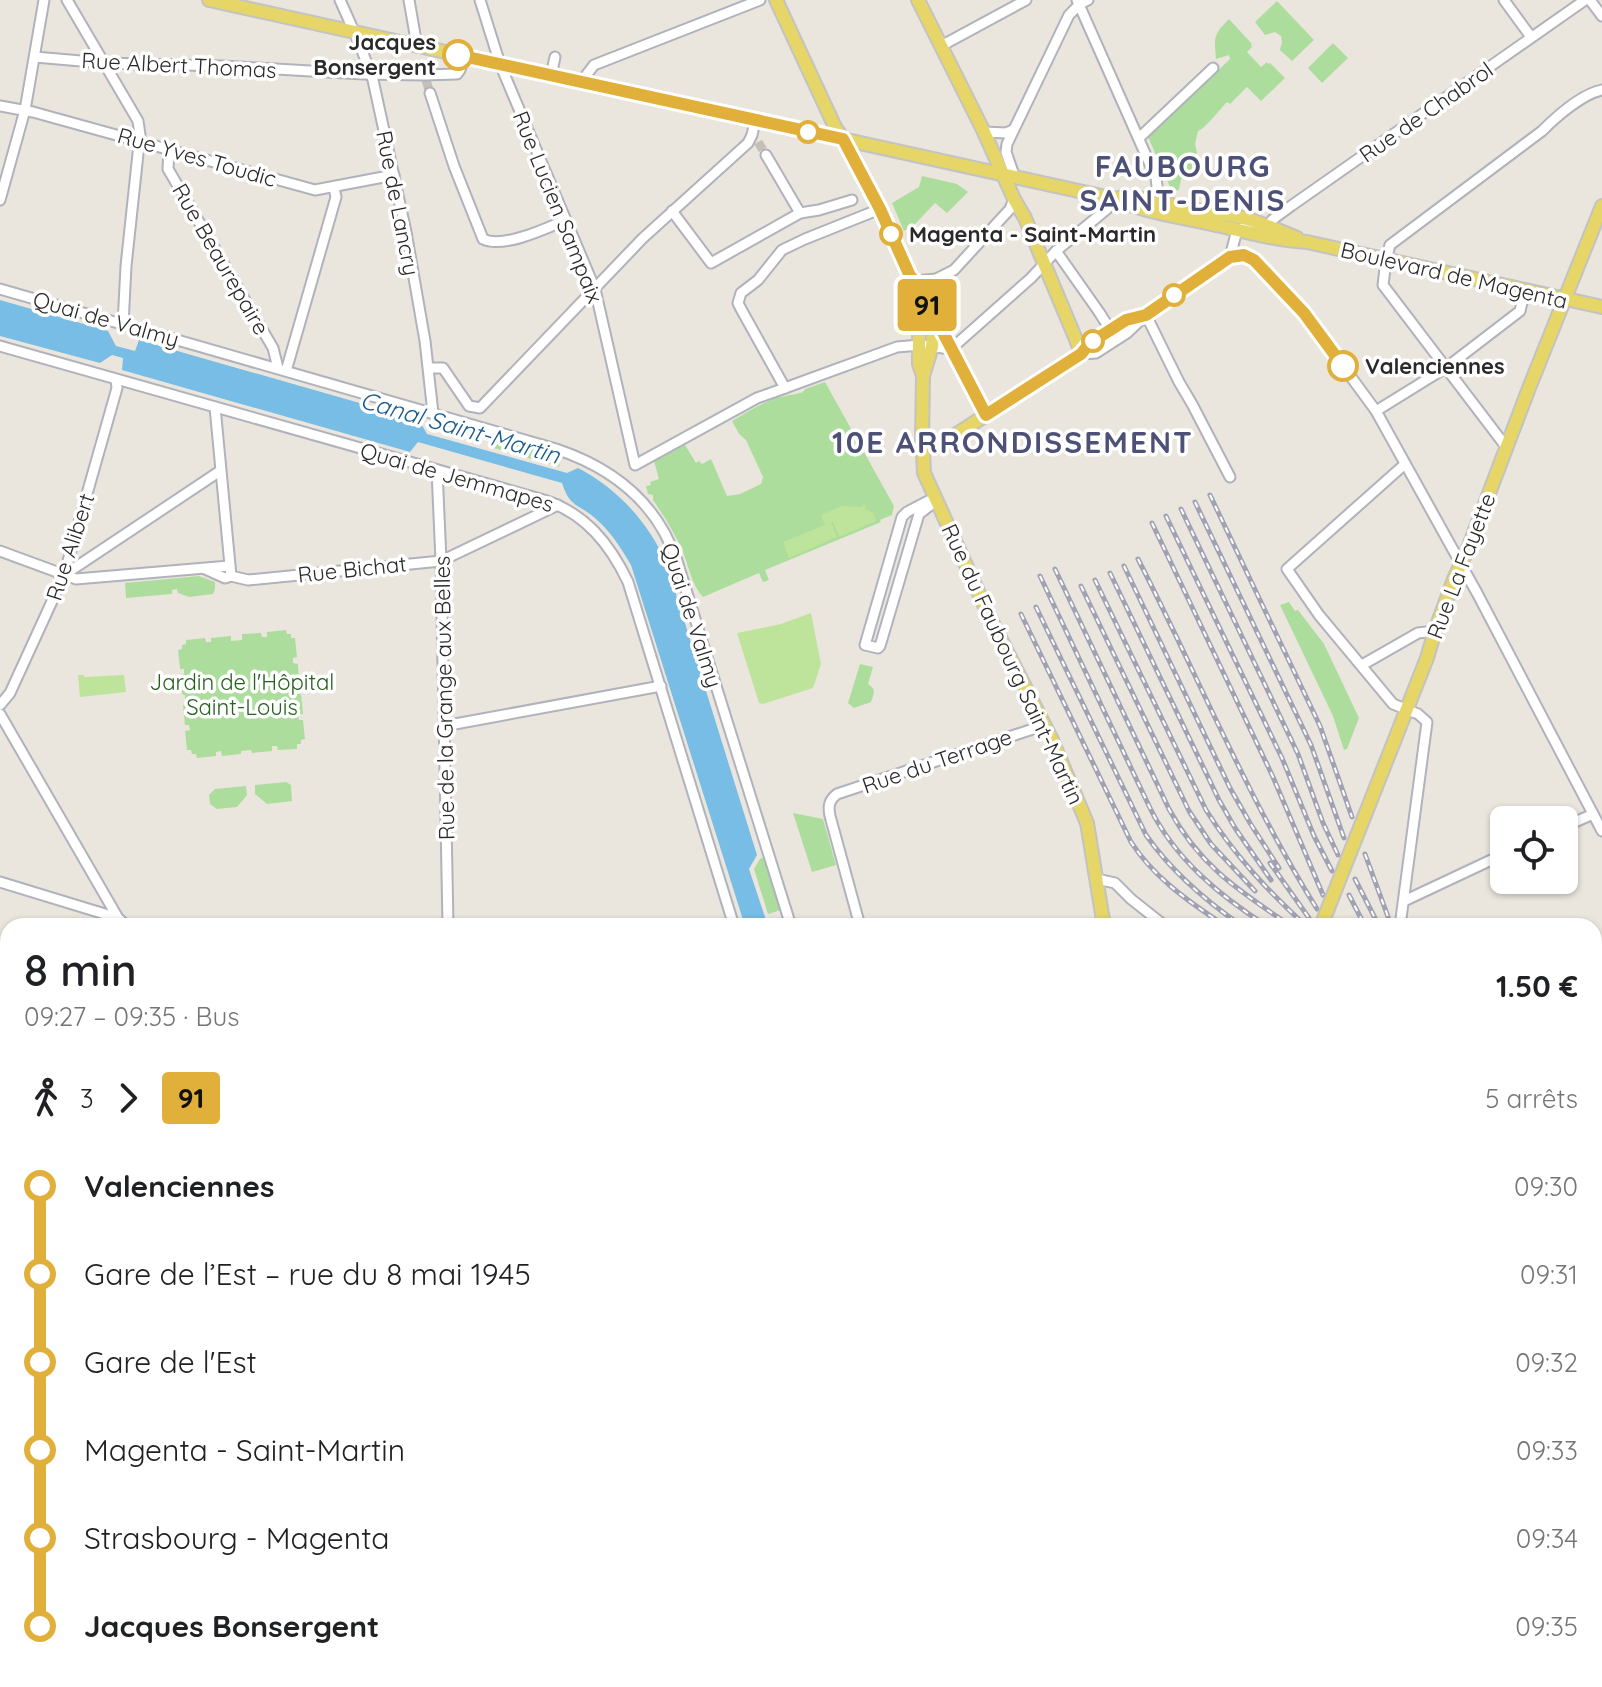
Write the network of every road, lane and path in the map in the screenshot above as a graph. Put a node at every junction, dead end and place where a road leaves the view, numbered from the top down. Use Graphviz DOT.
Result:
graph roads {
  1 [pos="44,0"];
  2 [pos="67,0"];
  3 [pos="209,0"];
  4 [pos="340,0"];
  5 [pos="409,0"];
  6 [pos="480,0"];
  7 [pos="760,0"];
  8 [pos="776,0"];
  9 [pos="918,0"];
  10 [pos="1026,0"];
  11 [pos="1504,0"];
  12 [pos="1588,0"];
  13 [pos="1082,1"];
  14 [pos="1602,16"];
  15 [pos="353,31"];
  16 [pos="1531,37"];
  17 [pos="417,46"];
  18 [pos="941,46"];
  19 [pos="464,56"];
  20 [pos="35,57"];
  21 [pos="555,57"];
  22 [pos="104,63"];
  23 [pos="500,64"];
  24 [pos="1213,68"];
  25 [pos="371,74"];
  26 [pos="551,76"];
  27 [pos="581,82"];
  28 [pos="1602,90"];
  29 [pos="430,93"];
  30 [pos="0,106"];
  31 [pos="25,110"];
  32 [pos="755,121"];
  33 [pos="1013,130"];
  34 [pos="984,132"];
  35 [pos="1139,138"];
  36 [pos="843,139"];
  37 [pos="139,142"];
  38 [pos="169,150"];
  39 [pos="766,155"];
  40 [pos="394,175"];
  41 [pos="1009,176"];
  42 [pos="334,188"];
  43 [pos="862,196"];
  44 [pos="1014,199"];
  45 [pos="1115,199"];
  46 [pos="0,200"];
  47 [pos="1152,206"];
  48 [pos="1602,206"];
  49 [pos="880,209"];
  50 [pos="672,211"];
  51 [pos="800,213"];
  52 [pos="566,220"];
  53 [pos="1272,227"];
  54 [pos="1237,230"];
  55 [pos="1307,242"];
  56 [pos="1056,251"];
  57 [pos="1230,257"];
  58 [pos="1386,260"];
  59 [pos="1044,264"];
  60 [pos="912,279"];
  61 [pos="0,289"];
  62 [pos="595,289"];
  63 [pos="1525,290"];
  64 [pos="1566,300"];
  65 [pos="1602,307"];
  66 [pos="1146,315"];
  67 [pos="123,325"];
  68 [pos="1110,330"];
  69 [pos="1116,339"];
  70 [pos="293,345"];
  71 [pos="0,346"];
  72 [pos="926,346"];
  73 [pos="273,348"];
  74 [pos="951,349"];
  75 [pos="1081,354"];
  76 [pos="1447,367"];
  77 [pos="429,368"];
  78 [pos="282,369"];
  79 [pos="116,380"];
  80 [pos="785,388"];
  81 [pos="215,407"];
  82 [pos="1376,411"];
  83 [pos="433,413"];
  84 [pos="986,415"];
  85 [pos="924,448"];
  86 [pos="1507,448"];
  87 [pos="1405,464"];
  88 [pos="437,470"];
  89 [pos="220,471"];
  90 [pos="1230,477"];
  91 [pos="936,501"];
  92 [pos="558,505"];
  93 [pos="912,508"];
  94 [pos="917,520"];
  95 [pos="0,551"];
  96 [pos="441,561"];
  97 [pos="1461,564"];
  98 [pos="230,571"];
  99 [pos="64,575"];
  100 [pos="1435,631"];
  101 [pos="1362,665"];
  102 [pos="661,686"];
  103 [pos="0,705"];
  104 [pos="1407,709"];
  105 [pos="0,714"];
  106 [pos="1045,725"];
  107 [pos="444,726"];
  108 [pos="1593,814"];
  109 [pos="1578,821"];
  110 [pos="1602,831"];
  111 [pos="1490,861"];
  112 [pos="1097,879"];
  113 [pos="0,882"];
  114 [pos="1404,901"];
  115 [pos="118,918"];
  116 [pos="448,918"];
  117 [pos="732,918"];
  118 [pos="789,918"];
  119 [pos="858,918"];
  120 [pos="1103,918"];
  121 [pos="1155,918"];
  122 [pos="1324,918"];
  123 [pos="1401,918"];
  1 -- 20 [label="street"];
  2 -- 22 [label="street"];
  3 -- 15 [label="main road, Boulevard de Magenta"];
  4 -- 15 [label="street, Rue de Lancry"];
  5 -- 17 [label="street"];
  6 -- 23 [label="street, Rue Lucien Sampaix"];
  7 -- 27 [label="street"];
  8 -- 36 [label="main road, Rue du Faubourg Saint-Martin"];
  9 -- 18 [label="main road"];
  10 -- 18 [label="street"];
  11 -- 16 [label="street"];
  12 -- 14 [label="street"];
  12 -- 16 [label="street, Rue de Chabrol"];
  13 -- 33 [label="street"];
  13 -- 35 [label="street"];
  15 -- 17 [label="main road, Boulevard de Magenta"];
  15 -- 25 [label="street, Rue de Lancry"];
  16 -- 53 [label="street, Rue de Chabrol"];
  17 -- 19 [label="main road, Boulevard de Magenta"];
  18 -- 34 [label="main road"];
  19 -- 23 [label="main road, Boulevard de Magenta"];
  19 -- 25 [label="street, Rue Albert Thomas"];
  20 -- 22 [label="street, Rue Albert Thomas"];
  20 -- 31 [label="street"];
  21 -- 26 [label="street"];
  22 -- 25 [label="street, Rue Albert Thomas"];
  22 -- 37 [label="street"];
  23 -- 26 [label="main road, Boulevard de Magenta"];
  23 -- 52 [label="street, Rue Lucien Sampaix"];
  24 -- 35 [label="street"];
  25 -- 40 [label="street, Rue de Lancry"];
  26 -- 27 [label="main road, Boulevard de Magenta"];
  27 -- 32 [label="main road, Boulevard de Magenta"];
  28 -- 58 [label="street"];
  29 -- 52 [label="street"];
  30 -- 31 [label="street, Rue Yves Toudic"];
  31 -- 37 [label="street, Rue Yves Toudic"];
  31 -- 46 [label="street"];
  32 -- 36 [label="main road, Boulevard de Magenta"];
  32 -- 50 [label="street"];
  33 -- 34 [label="street"];
  33 -- 41 [label="street"];
  34 -- 41 [label="main road"];
  35 -- 47 [label="street"];
  36 -- 41 [label="main road, Boulevard de Magenta"];
  36 -- 43 [label="main road, Rue du Faubourg Saint-Martin"];
  37 -- 38 [label="street, Rue Yves Toudic"];
  37 -- 67 [label="street"];
  38 -- 42 [label="street, Rue Yves Toudic"];
  38 -- 73 [label="street, Rue Beaurepaire"];
  39 -- 51 [label="street"];
  40 -- 42 [label="street, Rue Yves Toudic"];
  40 -- 77 [label="street, Rue de Lancry"];
  41 -- 44 [label="main road"];
  41 -- 45 [label="main road, Boulevard de Magenta"];
  42 -- 70 [label="street"];
  43 -- 49 [label="main road, Rue du Faubourg Saint-Martin"];
  43 -- 51 [label="street"];
  44 -- 59 [label="main road"];
  44 -- 60 [label="street"];
  45 -- 47 [label="main road, Boulevard de Magenta"];
  45 -- 56 [label="street"];
  47 -- 53 [label="main road, Boulevard de Magenta"];
  47 -- 54 [label="main road, Boulevard de Magenta"];
  48 -- 64 [label="main road, Rue La Fayette"];
  49 -- 60 [label="main road, Rue du Faubourg Saint-Martin"];
  49 -- 80 [label="street"];
  50 -- 51 [label="street"];
  50 -- 62 [label="street"];
  52 -- 62 [label="street, Rue Lucien Sampaix"];
  53 -- 54 [label="street, Boulevard de Magenta"];
  53 -- 55 [label="main road, Boulevard de Magenta"];
  54 -- 55 [label="main road, Boulevard de Magenta"];
  54 -- 57 [label="street"];
  55 -- 58 [label="main road, Boulevard de Magenta"];
  56 -- 59 [label="street"];
  56 -- 68 [label="street"];
  57 -- 66 [label="street"];
  57 -- 82 [label="street"];
  58 -- 63 [label="main road, Boulevard de Magenta"];
  58 -- 76 [label="street"];
  59 -- 74 [label="street"];
  59 -- 75 [label="main road"];
  60 -- 72 [label="main road, Rue du Faubourg Saint-Martin"];
  61 -- 67 [label="street, Quai de Valmy"];
  62 -- 77 [label="street"];
  62 -- 80 [label="street, Rue Lucien Sampaix"];
  63 -- 64 [label="main road, Boulevard de Magenta"];
  63 -- 76 [label="street"];
  64 -- 65 [label="main road, Boulevard de Magenta"];
  64 -- 86 [label="main road, Rue La Fayette"];
  66 -- 68 [label="street"];
  66 -- 69 [label="street"];
  66 -- 90 [label="street"];
  67 -- 78 [label="street, Quai de Valmy"];
  68 -- 69 [label="street"];
  68 -- 75 [label="street"];
  69 -- 75 [label="street"];
  70 -- 73 [label="street"];
  70 -- 78 [label="street"];
  71 -- 79 [label="street, Quai de Jemmapes"];
  72 -- 74 [label="street"];
  72 -- 80 [label="street"];
  72 -- 85 [label="main road, Rue du Faubourg Saint-Martin"];
  73 -- 78 [label="street, Rue Beaurepaire"];
  74 -- 84 [label="street"];
  75 -- 84 [label="main road"];
  76 -- 82 [label="street"];
  76 -- 86 [label="street"];
  77 -- 83 [label="street, Rue de Lancry"];
  78 -- 83 [label="street, Quai de Valmy"];
  79 -- 81 [label="street, Quai de Jemmapes"];
  79 -- 99 [label="street, Rue Alibert"];
  81 -- 88 [label="street, Quai de Jemmapes"];
  81 -- 89 [label="street"];
  82 -- 87 [label="street"];
  83 -- 118 [label="street, Quai de Valmy"];
  84 -- 85 [label="main road"];
  85 -- 91 [label="main road, Rue du Faubourg Saint-Martin"];
  86 -- 97 [label="main road, Rue La Fayette"];
  87 -- 97 [label="street"];
  87 -- 101 [label="street"];
  88 -- 92 [label="street, Quai de Jemmapes"];
  88 -- 96 [label="street, Rue de la Grange aux Belles"];
  89 -- 98 [label="street"];
  89 -- 99 [label="street"];
  91 -- 93 [label="street"];
  91 -- 94 [label="street"];
  91 -- 106 [label="main road, Rue du Faubourg Saint-Martin"];
  92 -- 96 [label="street, Rue Bichat"];
  92 -- 102 [label="street, Quai de Jemmapes"];
  93 -- 94 [label="street"];
  93 -- 94 [label="street"];
  95 -- 99 [label="street, Rue Bichat"];
  96 -- 98 [label="street, Rue Bichat"];
  96 -- 107 [label="street, Rue de la Grange aux Belles"];
  97 -- 100 [label="main road, Rue La Fayette"];
  97 -- 108 [label="street"];
  98 -- 99 [label="street, Rue Bichat"];
  99 -- 103 [label="street, Rue Alibert"];
  100 -- 101 [label="street"];
  100 -- 104 [label="main road, Rue La Fayette"];
  101 -- 104 [label="street"];
  102 -- 107 [label="street"];
  102 -- 117 [label="street, Quai de Jemmapes"];
  104 -- 114 [label="street"];
  104 -- 122 [label="main road, Rue La Fayette, bridge"];
  105 -- 115 [label="street"];
  106 -- 112 [label="main road, Rue du Faubourg Saint-Martin"];
  106 -- 119 [label="street, Rue du Terrage"];
  107 -- 116 [label="street, Rue de la Grange aux Belles"];
  108 -- 109 [label="street"];
  108 -- 110 [label="street"];
  111 -- 114 [label="street"];
  112 -- 120 [label="main road, Rue du Faubourg Saint-Martin"];
  112 -- 121 [label="street"];
  113 -- 115 [label="street"];
  114 -- 123 [label="street"];
}
